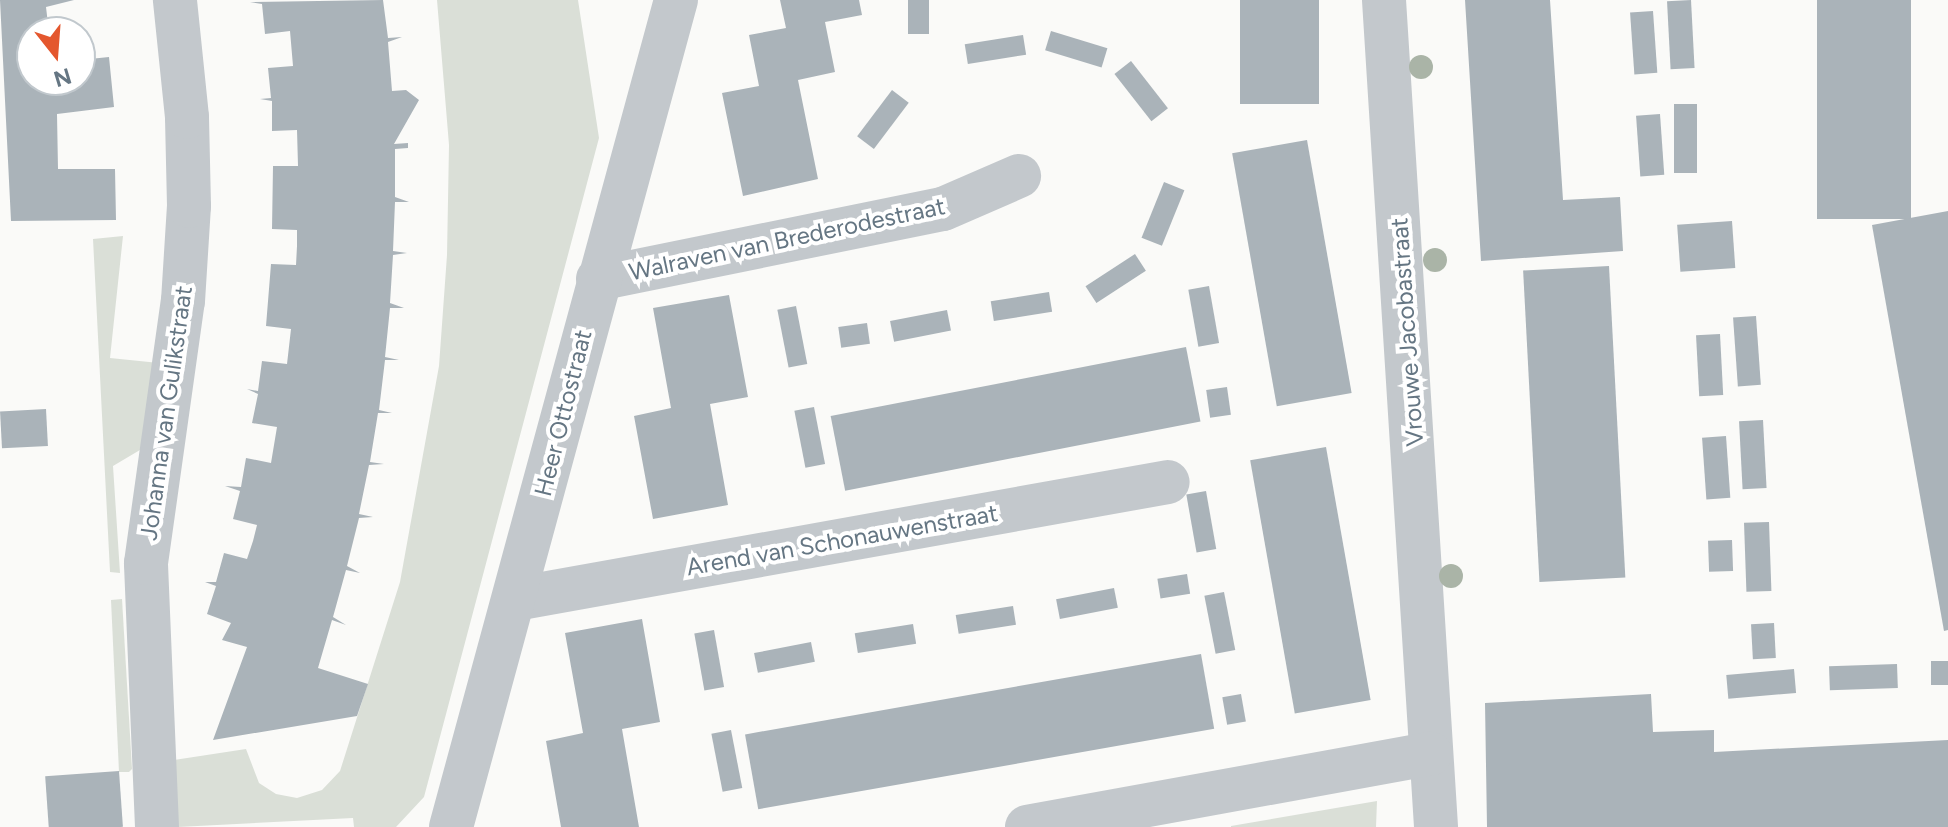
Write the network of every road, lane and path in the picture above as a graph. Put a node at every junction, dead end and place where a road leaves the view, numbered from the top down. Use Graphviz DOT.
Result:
graph roads {
  1 [pos="175,0"];
  2 [pos="676,0"];
  3 [pos="1384,0"];
  4 [pos="1019,176"];
  5 [pos="598,279"];
  6 [pos="1168,482"];
  7 [pos="515,599"];
  8 [pos="1430,754"];
  9 [pos="157,827"];
  10 [pos="451,827"];
  11 [pos="1027,827"];
  12 [pos="1436,827"];
  1 -- 9 [label="street, Johanna van Gulikstraat"];
  2 -- 5 [label="street, Heer Ottostraat"];
  3 -- 8 [label="street, Vrouwe Jacobastraat"];
  4 -- 5 [label="street, Walraven van Brederodestraat"];
  5 -- 7 [label="street, Heer Ottostraat"];
  6 -- 7 [label="street, Arend van Schonauwenstraat"];
  7 -- 10 [label="street, Heer Ottostraat"];
  8 -- 11 [label="street"];
  8 -- 12 [label="street, Vrouwe Jacobastraat"];
}
